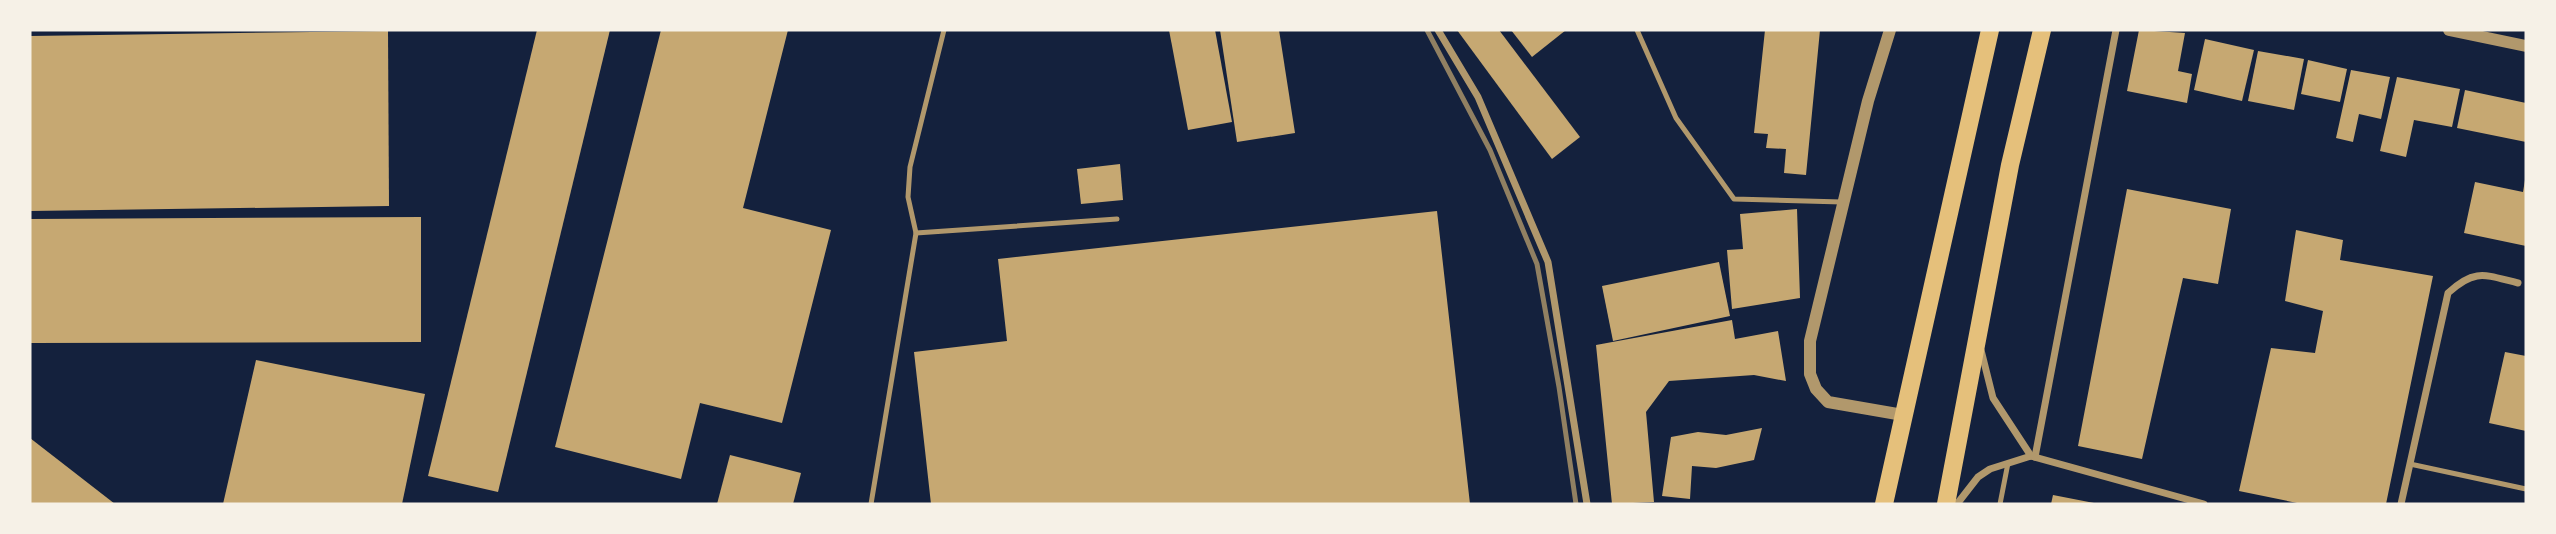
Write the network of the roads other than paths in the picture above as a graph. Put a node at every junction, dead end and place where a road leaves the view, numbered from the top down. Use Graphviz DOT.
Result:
graph roads {
  1 [pos="944,30"];
  2 [pos="1438,30"];
  3 [pos="1637,30"];
  4 [pos="1890,30"];
  5 [pos="1990,30"];
  6 [pos="2042,30"];
  7 [pos="2116,30"];
  8 [pos="2449,30"];
  9 [pos="2526,46"];
  10 [pos="1842,202"];
  11 [pos="1117,219"];
  12 [pos="916,233"];
  13 [pos="2518,283"];
  14 [pos="1978,337"];
  15 [pos="1903,415"];
  16 [pos="2033,456"];
  17 [pos="2008,463"];
  18 [pos="2410,464"];
  19 [pos="2526,489"];
  20 [pos="871,504"];
  21 [pos="1587,504"];
  22 [pos="1884,504"];
  23 [pos="1946,504"];
  24 [pos="1957,504"];
  25 [pos="2000,504"];
  26 [pos="2204,504"];
  27 [pos="2401,504"];
  1 -- 12 [label="lane"];
  2 -- 21 [label="street"];
  3 -- 10 [label="lane"];
  4 -- 10 [label="street"];
  5 -- 15 [label="main road"];
  6 -- 14 [label="main road"];
  7 -- 16 [label="street"];
  8 -- 9 [label="street"];
  10 -- 15 [label="street"];
  11 -- 12 [label="lane"];
  12 -- 20 [label="lane"];
  13 -- 18 [label="street"];
  14 -- 16 [label="street"];
  14 -- 23 [label="main road"];
  15 -- 22 [label="main road"];
  16 -- 17 [label="street"];
  16 -- 26 [label="street"];
  17 -- 24 [label="street"];
  17 -- 25 [label="lane"];
  18 -- 19 [label="lane"];
  18 -- 27 [label="street"];
}
